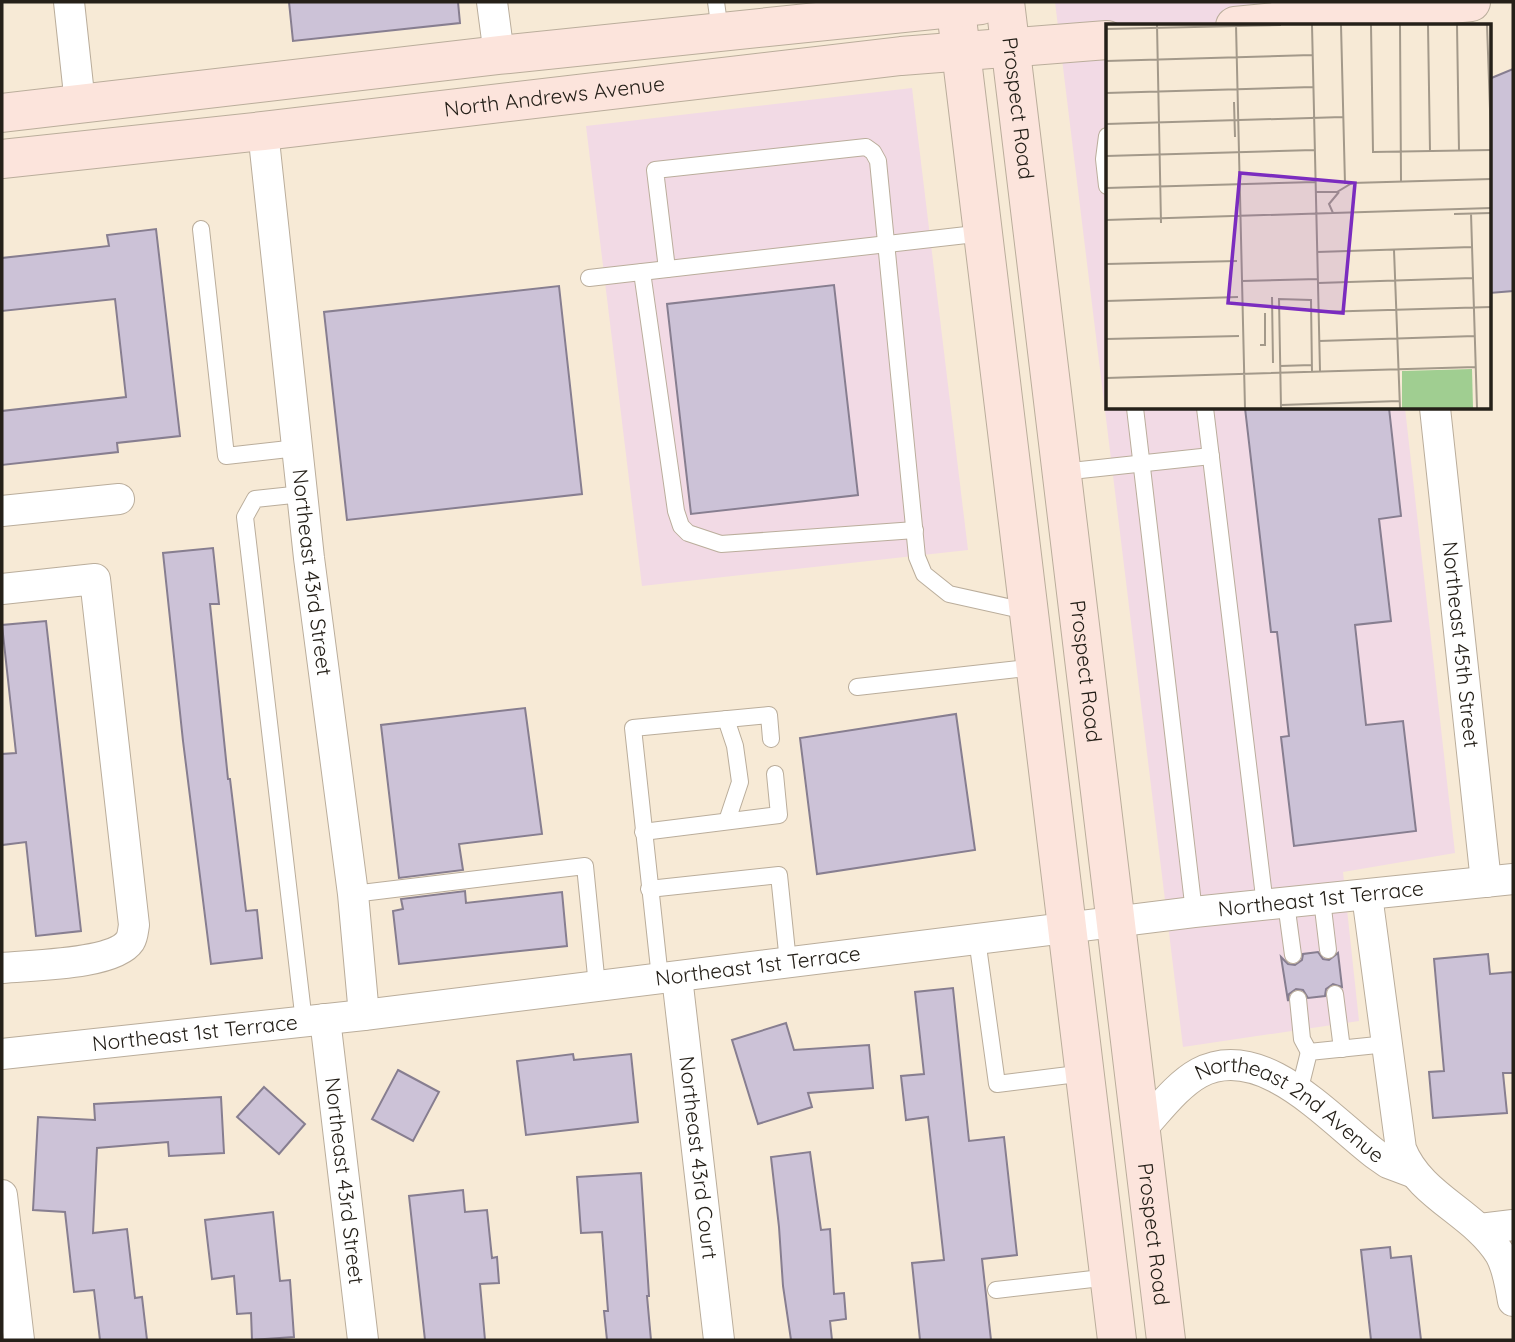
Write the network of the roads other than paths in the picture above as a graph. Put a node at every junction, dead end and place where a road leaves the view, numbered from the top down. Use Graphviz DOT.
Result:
graph roads {
  1 [pos="69,2"];
  2 [pos="492,2"];
  3 [pos="1011,2"];
  4 [pos="1471,2"];
  5 [pos="956,5"];
  6 [pos="846,10"];
  7 [pos="1393,12"];
  8 [pos="718,16"];
  9 [pos="1258,24"];
  10 [pos="1106,40"];
  11 [pos="1011,48"];
  12 [pos="962,52"];
  13 [pos="499,55"];
  14 [pos="80,104"];
  15 [pos="2,113"];
  16 [pos="262,131"];
  17 [pos="1106,144"];
  18 [pos="19,157"];
  19 [pos="1106,177"];
  20 [pos="201,229"];
  21 [pos="984,233"];
  22 [pos="888,242"];
  23 [pos="667,269"];
  24 [pos="642,272"];
  25 [pos="589,278"];
  26 [pos="1135,410"];
  27 [pos="1205,410"];
  28 [pos="1435,410"];
  29 [pos="297,448"];
  30 [pos="1211,456"];
  31 [pos="1142,464"];
  32 [pos="1062,472"];
  33 [pos="302,494"];
  34 [pos="118,499"];
  35 [pos="2,512"];
  36 [pos="915,530"];
  37 [pos="2,589"];
  38 [pos="1030,612"];
  39 [pos="1036,667"];
  40 [pos="857,687"];
  41 [pos="726,719"];
  42 [pos="771,739"];
  43 [pos="775,774"];
  44 [pos="727,821"];
  45 [pos="643,832"];
  46 [pos="1500,880"];
  47 [pos="649,889"];
  48 [pos="353,894"];
  49 [pos="1367,895"];
  50 [pos="1322,900"];
  51 [pos="1275,904"];
  52 [pos="1194,912"];
  53 [pos="1116,922"];
  54 [pos="1067,928"];
  55 [pos="977,939"];
  56 [pos="1328,950"];
  57 [pos="1293,955"];
  58 [pos="788,962"];
  59 [pos="2,968"];
  60 [pos="668,977"];
  61 [pos="597,986"];
  62 [pos="1335,994"];
  63 [pos="1298,999"];
  64 [pos="364,1015"];
  65 [pos="314,1021"];
  66 [pos="1387,1044"];
  67 [pos="1342,1049"];
  68 [pos="1309,1052"];
  69 [pos="2,1054"];
  70 [pos="1085,1073"];
  71 [pos="1299,1092"];
  72 [pos="1141,1129"];
  73 [pos="1412,1172"];
  74 [pos="2,1195"];
  75 [pos="1513,1225"];
  76 [pos="1480,1229"];
  77 [pos="1110,1277"];
  78 [pos="996,1290"];
  79 [pos="1513,1301"];
  80 [pos="19,1340"];
  81 [pos="363,1340"];
  82 [pos="719,1340"];
  83 [pos="1117,1340"];
  84 [pos="1166,1340"];
  1 -- 14 [label="street"];
  2 -- 13 [label="street"];
  3 -- 5 [label="main road"];
  3 -- 11 [label="main road, Prospect Road"];
  4 -- 7 [label="main road"];
  5 -- 6 [label="main road"];
  5 -- 12 [label="main road"];
  6 -- 8 [label="main road"];
  7 -- 9 [label="main road"];
  8 -- 13 [label="main road"];
  10 -- 11 [label="main road, North Andrews Avenue"];
  11 -- 12 [label="main road, North Andrews Avenue"];
  11 -- 32 [label="main road, Prospect Road"];
  12 -- 16 [label="main road, North Andrews Avenue"];
  12 -- 21 [label="main road"];
  13 -- 14 [label="main road"];
  14 -- 15 [label="main road"];
  14 -- 18 [label="main road"];
  16 -- 18 [label="main road, North Andrews Avenue"];
  16 -- 29 [label="street, Northeast 43rd Street"];
  17 -- 19 [label="lane"];
  20 -- 29 [label="lane"];
  21 -- 22 [label="lane"];
  21 -- 38 [label="main road"];
  22 -- 23 [label="lane"];
  22 -- 23 [label="lane"];
  22 -- 36 [label="lane"];
  23 -- 24 [label="lane"];
  24 -- 25 [label="lane"];
  24 -- 36 [label="lane"];
  26 -- 31 [label="lane"];
  27 -- 30 [label="lane"];
  28 -- 46 [label="street, Northeast 45th Street"];
  29 -- 33 [label="street, Northeast 43rd Street"];
  30 -- 31 [label="lane"];
  30 -- 51 [label="lane"];
  31 -- 32 [label="lane"];
  31 -- 52 [label="lane"];
  32 -- 53 [label="main road, Prospect Road"];
  33 -- 48 [label="street, Northeast 43rd Street"];
  33 -- 65 [label="lane"];
  34 -- 35 [label="street"];
  36 -- 38 [label="lane"];
  37 -- 59 [label="street"];
  38 -- 39 [label="main road"];
  39 -- 40 [label="lane"];
  39 -- 54 [label="main road"];
  41 -- 42 [label="lane"];
  41 -- 44 [label="lane"];
  41 -- 45 [label="lane"];
  43 -- 44 [label="lane"];
  44 -- 45 [label="lane"];
  45 -- 47 [label="lane"];
  46 -- 49 [label="street, Northeast 1st Terrace"];
  47 -- 58 [label="lane"];
  47 -- 60 [label="lane"];
  48 -- 61 [label="lane"];
  48 -- 64 [label="street, Northeast 43rd Street"];
  49 -- 50 [label="street, Northeast 1st Terrace"];
  49 -- 66 [label="street"];
  50 -- 51 [label="street, Northeast 1st Terrace"];
  50 -- 56 [label="lane"];
  51 -- 52 [label="street, Northeast 1st Terrace"];
  51 -- 57 [label="lane"];
  52 -- 53 [label="street, Northeast 1st Terrace"];
  53 -- 54 [label="street, Northeast 1st Terrace"];
  53 -- 72 [label="main road, Prospect Road"];
  54 -- 55 [label="street, Northeast 1st Terrace"];
  54 -- 70 [label="main road"];
  55 -- 58 [label="street, Northeast 1st Terrace"];
  55 -- 70 [label="lane"];
  58 -- 60 [label="street, Northeast 1st Terrace"];
  60 -- 61 [label="street, Northeast 1st Terrace"];
  60 -- 82 [label="street, Northeast 43rd Court"];
  61 -- 64 [label="street, Northeast 1st Terrace"];
  62 -- 67 [label="lane"];
  63 -- 68 [label="lane"];
  64 -- 65 [label="street, Northeast 1st Terrace"];
  65 -- 69 [label="street, Northeast 1st Terrace"];
  65 -- 81 [label="street, Northeast 43rd Street"];
  66 -- 67 [label="lane"];
  66 -- 73 [label="street"];
  67 -- 68 [label="lane"];
  68 -- 71 [label="lane"];
  70 -- 77 [label="main road"];
  71 -- 72 [label="street, Northeast 2nd Avenue"];
  71 -- 73 [label="street, Northeast 2nd Avenue"];
  72 -- 84 [label="main road, Prospect Road"];
  73 -- 76 [label="street"];
  74 -- 80 [label="street"];
  75 -- 76 [label="street"];
  76 -- 79 [label="street"];
  77 -- 78 [label="lane"];
  77 -- 83 [label="main road"];
}
